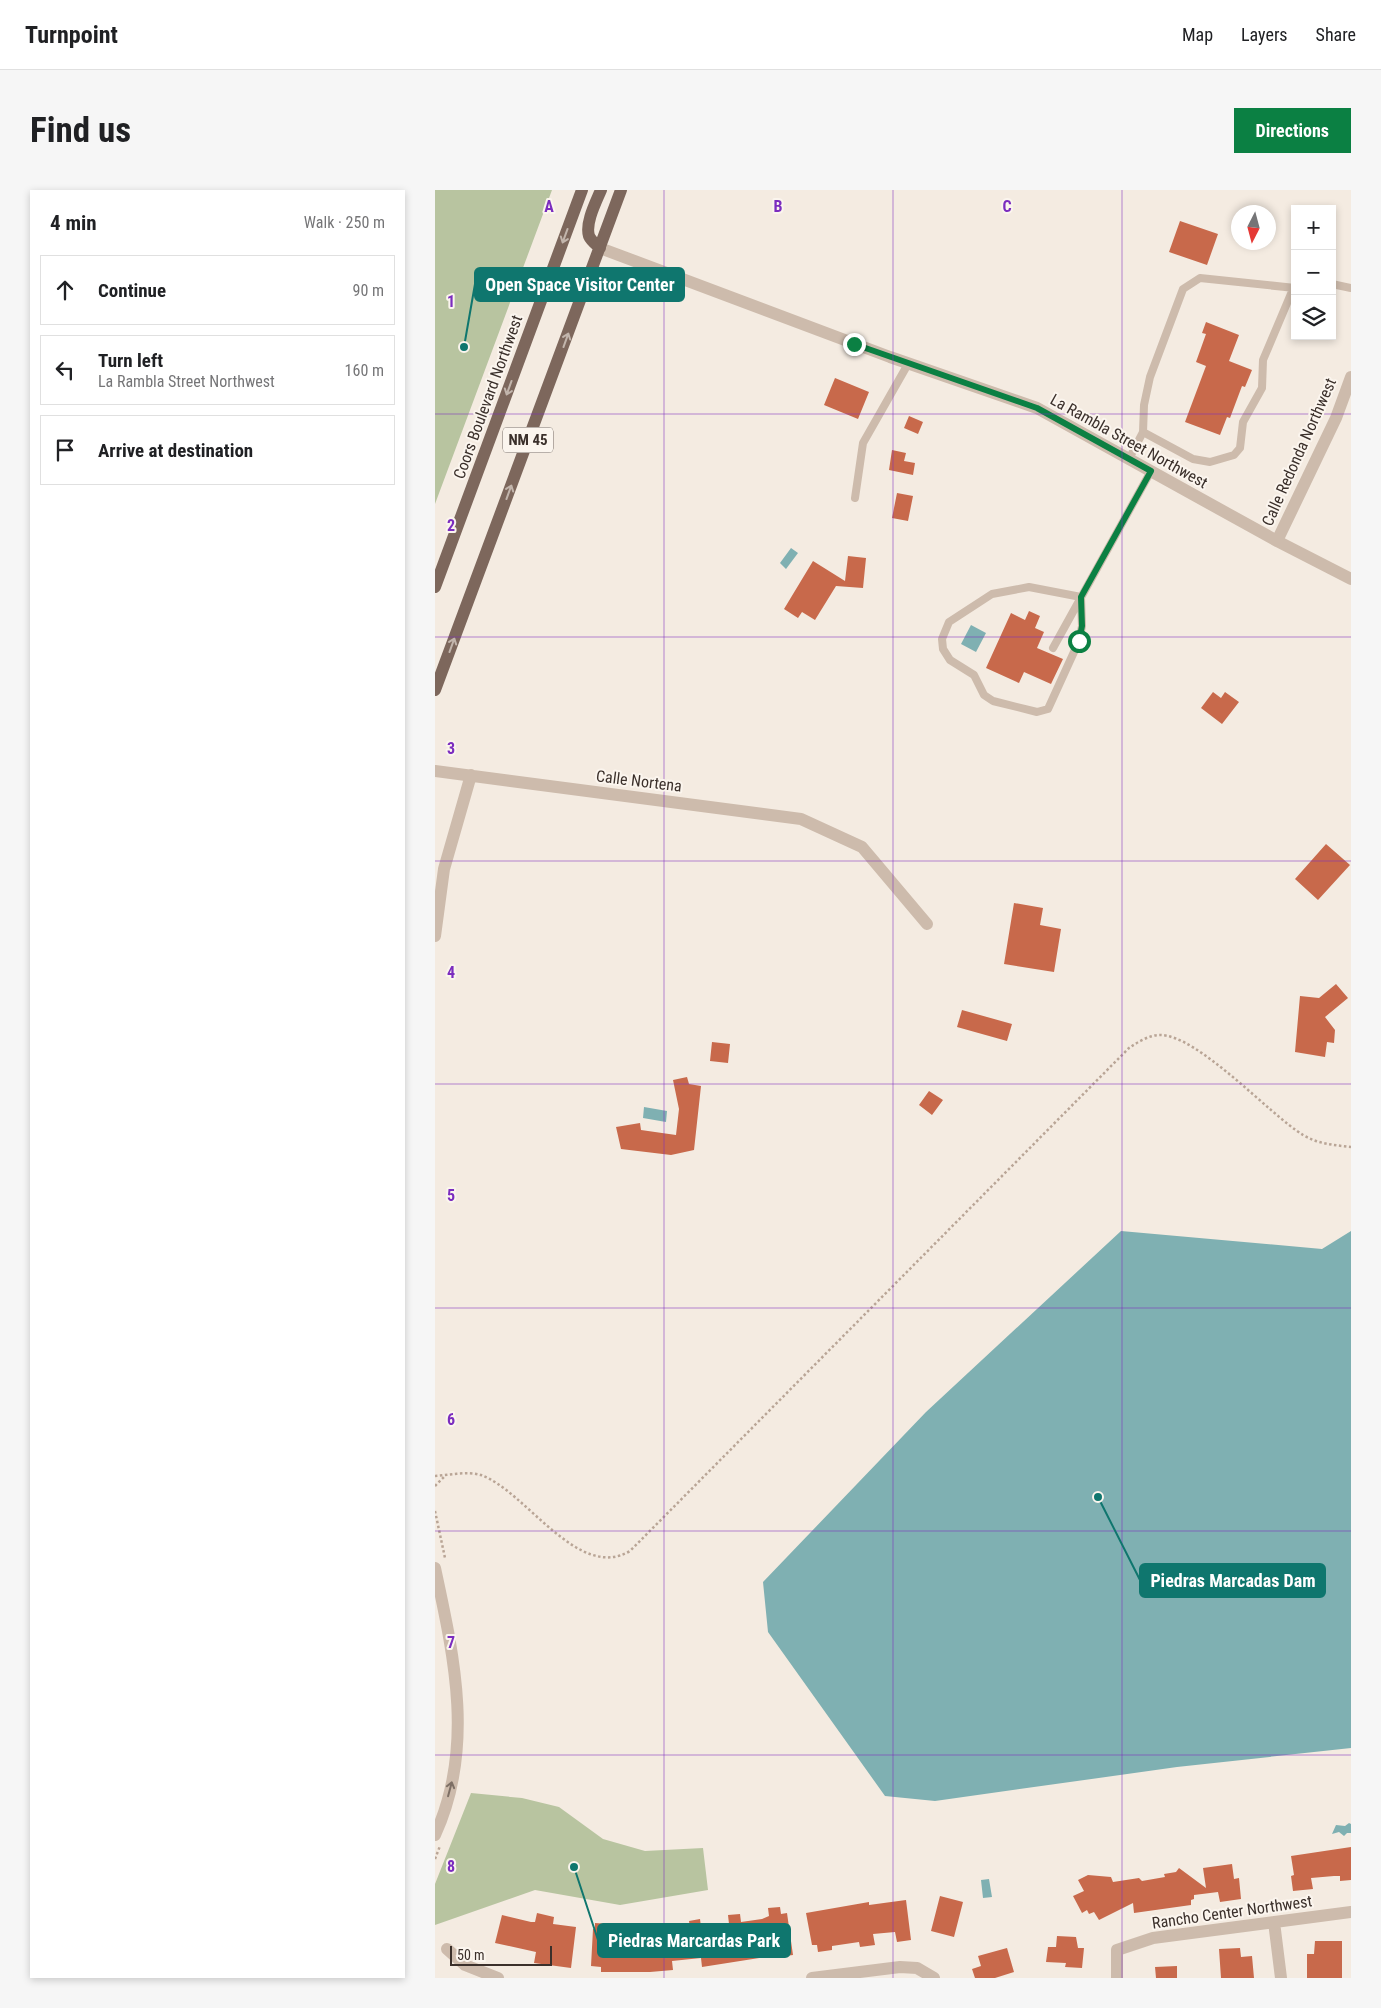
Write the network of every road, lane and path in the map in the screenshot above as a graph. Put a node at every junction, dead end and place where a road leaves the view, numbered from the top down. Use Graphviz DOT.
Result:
graph roads {
  1 [pos="582,190"];
  2 [pos="601,190"];
  3 [pos="621,190"];
  4 [pos="600,248"];
  5 [pos="1336,285"];
  6 [pos="1351,288"];
  7 [pos="1291,289"];
  8 [pos="1291,295"];
  9 [pos="908,364"];
  10 [pos="1351,377"];
  11 [pos="1143,432"];
  12 [pos="1129,459"];
  13 [pos="1151,471"];
  14 [pos="855,498"];
  15 [pos="1277,541"];
  16 [pos="1351,579"];
  17 [pos="435,587"];
  18 [pos="1081,597"];
  19 [pos="1053,648"];
  20 [pos="435,690"];
  21 [pos="435,771"];
  22 [pos="471,775"];
  23 [pos="927,924"];
  24 [pos="435,936"];
  25 [pos="1351,1147"];
  26 [pos="446,1475"];
  27 [pos="435,1476"];
  28 [pos="435,1486"];
  29 [pos="435,1568"];
  30 [pos="435,1835"];
  31 [pos="1351,1912"];
  32 [pos="1274,1922"];
  33 [pos="447,1949"];
  34 [pos="933,1977"];
  35 [pos="498,1978"];
  36 [pos="812,1978"];
  37 [pos="1117,1978"];
  38 [pos="1281,1978"];
  1 -- 17 [label="main road, Coors Boulevard Northwest / NM 45, one-way"];
  2 -- 4 [label="main road"];
  3 -- 4 [label="main road, NM 45"];
  4 -- 9 [label="street, La Rambla Street Northwest"];
  20 -- 4 [label="main road, NM 45, one-way"];
  5 -- 6 [label="lane"];
  7 -- 11 [label="lane"];
  8 -- 11 [label="lane"];
  9 -- 12 [label="street, La Rambla Street Northwest"];
  9 -- 14 [label="lane"];
  10 -- 15 [label="street, Calle Redonda Northwest"];
  11 -- 12 [label="lane"];
  12 -- 13 [label="street, La Rambla Street Northwest"];
  13 -- 15 [label="street, La Rambla Street Northwest"];
  13 -- 18 [label="lane"];
  15 -- 16 [label="street, La Rambla Street Northwest"];
  18 -- 18 [label="lane"];
  18 -- 19 [label="lane"];
  21 -- 22 [label="street, Calle Nortena"];
  22 -- 23 [label="street, Calle Nortena"];
  22 -- 24 [label="street"];
  25 -- 26 [label="path"];
  26 -- 27 [label="path"];
  26 -- 28 [label="path"];
  30 -- 29 [label="street, one-way"];
  31 -- 32 [label="street, Rancho Center Northwest"];
  32 -- 37 [label="street, Rancho Center Northwest"];
  32 -- 38 [label="street"];
  33 -- 35 [label="street"];
  34 -- 36 [label="street"];
}
